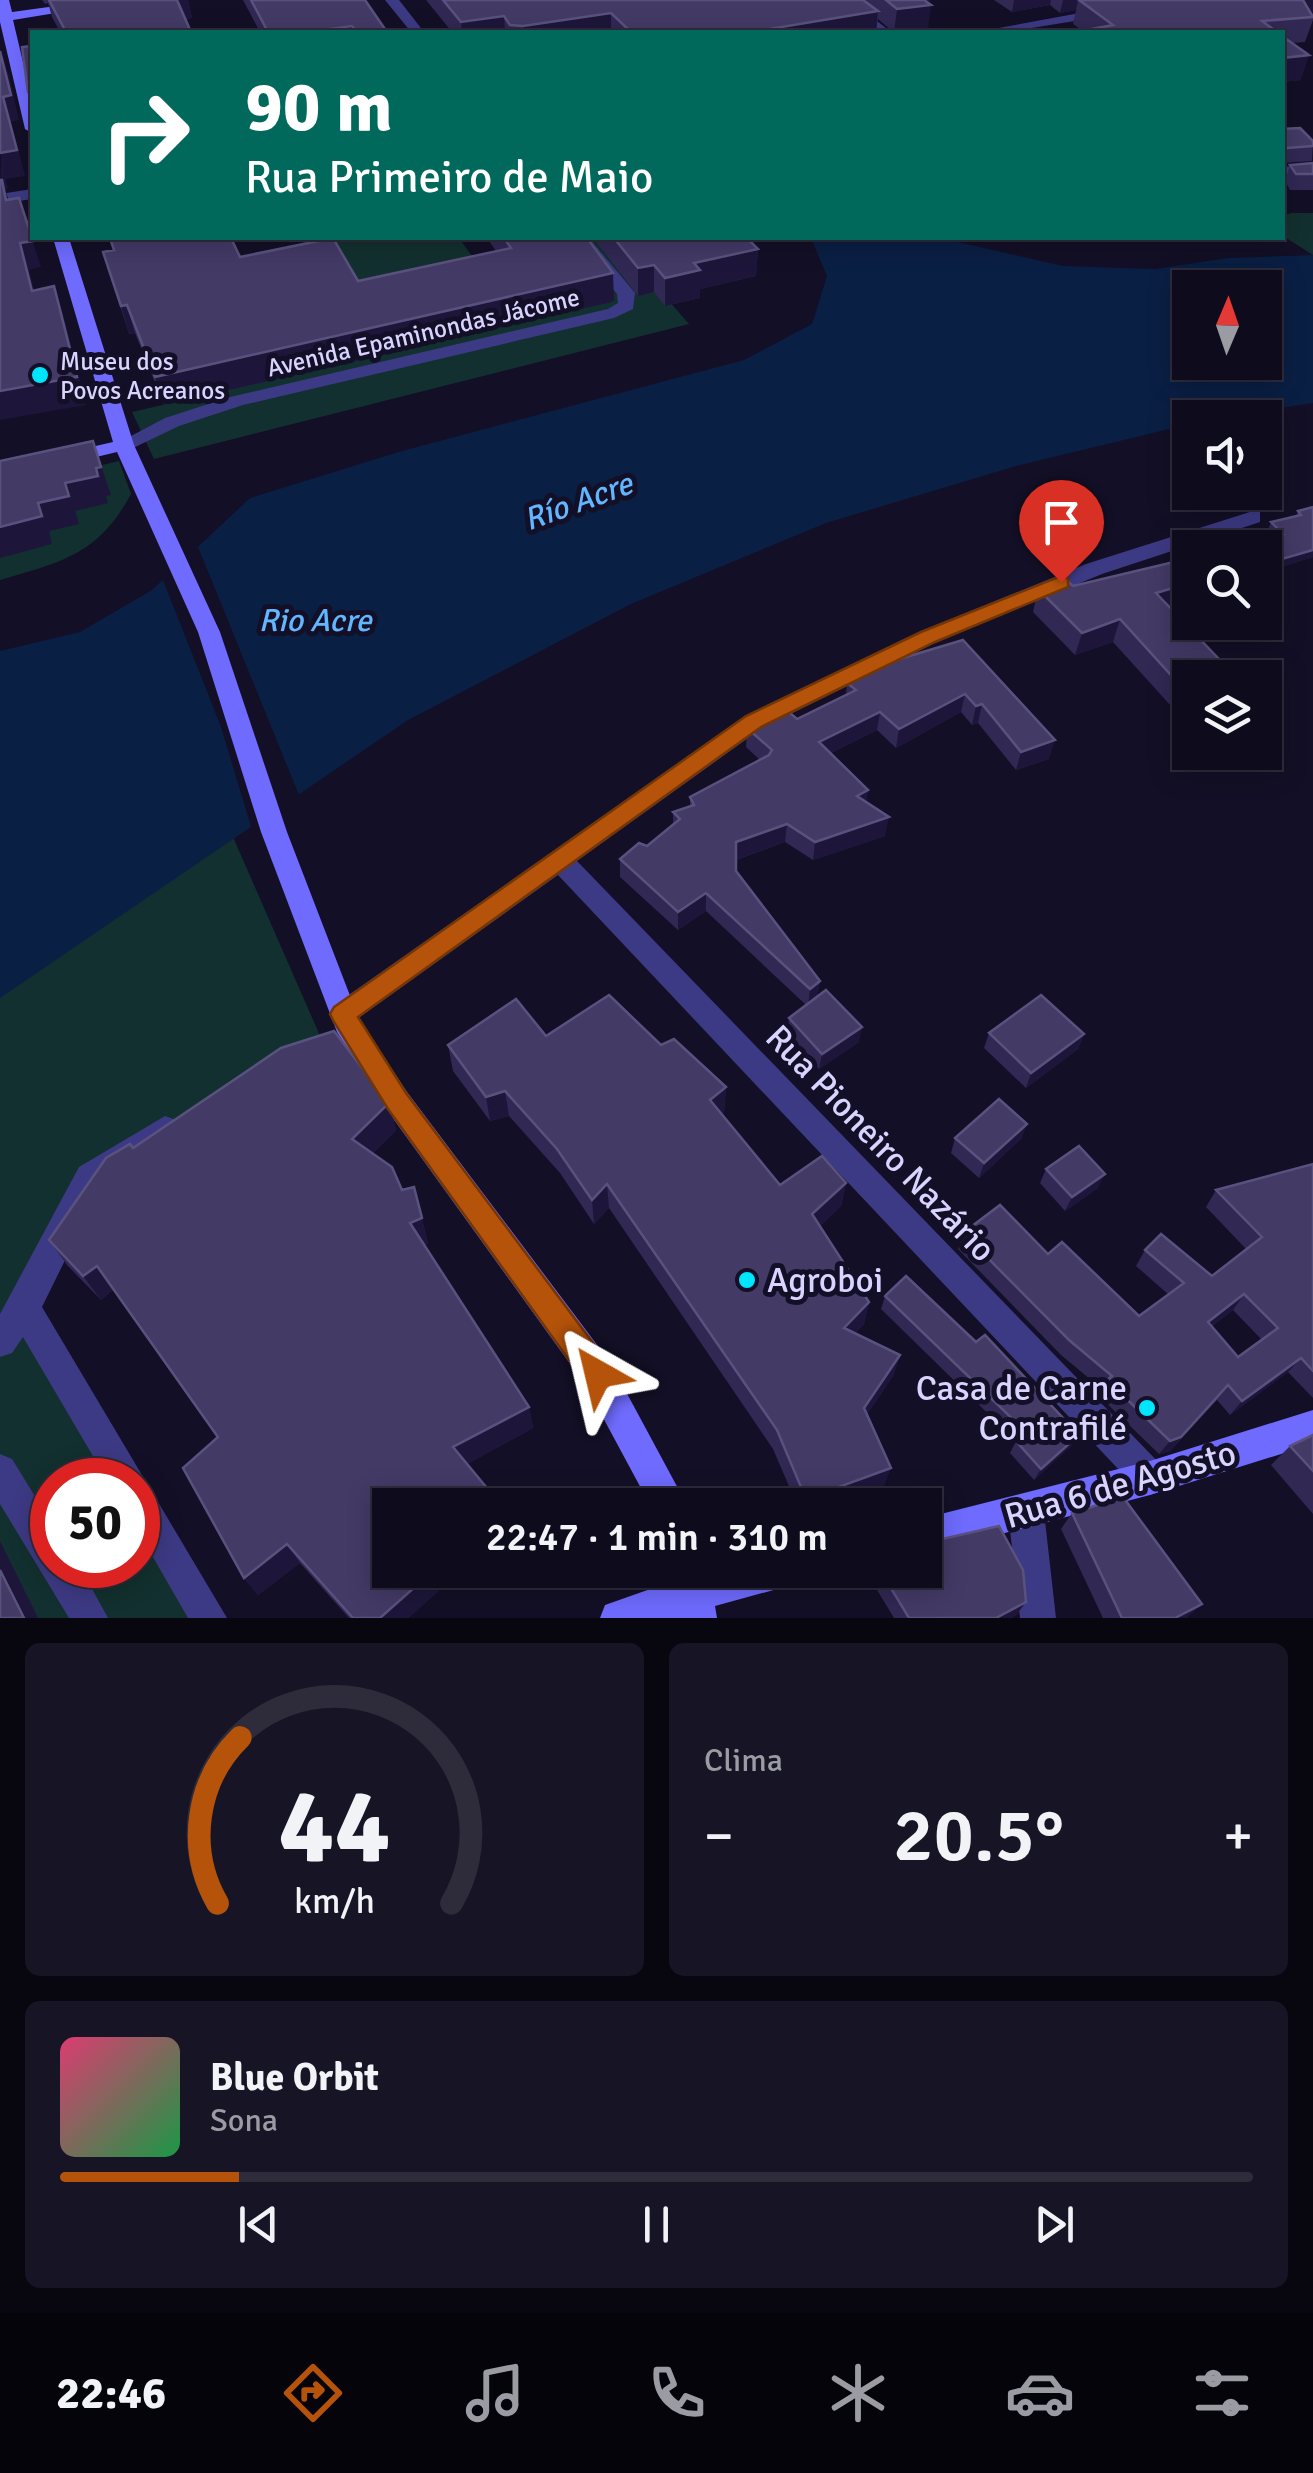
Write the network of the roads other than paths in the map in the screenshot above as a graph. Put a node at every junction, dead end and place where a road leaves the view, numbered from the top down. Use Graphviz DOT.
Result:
graph roads {
  1 [pos="2,0"];
  2 [pos="128,0"];
  3 [pos="392,0"];
  4 [pos="842,0"];
  5 [pos="1120,10"];
  6 [pos="4,18"];
  7 [pos="416,30"];
  8 [pos="881,30"];
  9 [pos="996,30"];
  10 [pos="30,121"];
  11 [pos="1313,170"];
  12 [pos="1285,172"];
  13 [pos="30,194"];
  14 [pos="0,200"];
  15 [pos="62,240"];
  16 [pos="583,240"];
  17 [pos="128,454"];
  18 [pos="0,474"];
  19 [pos="1252,517"];
  20 [pos="558,859"];
  21 [pos="342,1013"];
  22 [pos="314,1043"];
  23 [pos="199,1109"];
  24 [pos="24,1308"];
  25 [pos="0,1341"];
  26 [pos="1313,1428"];
  27 [pos="113,1458"];
  28 [pos="0,1471"];
  29 [pos="1150,1478"];
  30 [pos="659,1488"];
  31 [pos="1026,1512"];
  32 [pos="30,1520"];
  33 [pos="942,1532"];
  34 [pos="160,1535"];
  35 [pos="72,1588"];
  36 [pos="694,1593"];
  37 [pos="90,1618"];
  38 [pos="209,1618"];
  39 [pos="618,1618"];
  40 [pos="1038,1618"];
  1 -- 6 [label="main road"];
  2 -- 6 [label="main road"];
  3 -- 7 [label="street"];
  4 -- 8 [label="street"];
  5 -- 9 [label="street"];
  6 -- 10 [label="main road"];
  11 -- 12 [label="street"];
  13 -- 14 [label="street"];
  15 -- 17 [label="main road"];
  16 -- 17 [label="street, Avenida Epaminondas Jácome"];
  17 -- 18 [label="main road, Avenida Epaminondas Jácome"];
  17 -- 21 [label="main road"];
  19 -- 20 [label="street"];
  20 -- 21 [label="street"];
  20 -- 29 [label="street, Rua Pioneiro Nazário"];
  21 -- 22 [label="street"];
  21 -- 30 [label="main road"];
  23 -- 24 [label="street"];
  24 -- 25 [label="street"];
  24 -- 27 [label="street"];
  26 -- 29 [label="main road, Rua 6 de Agosto"];
  28 -- 32 [label="street"];
  29 -- 31 [label="main road, Rua 6 de Agosto"];
  31 -- 33 [label="main road, Rua 6 de Agosto"];
  31 -- 40 [label="street"];
  34 -- 38 [label="street"];
  35 -- 37 [label="street"];
  36 -- 39 [label="main road"];
}
